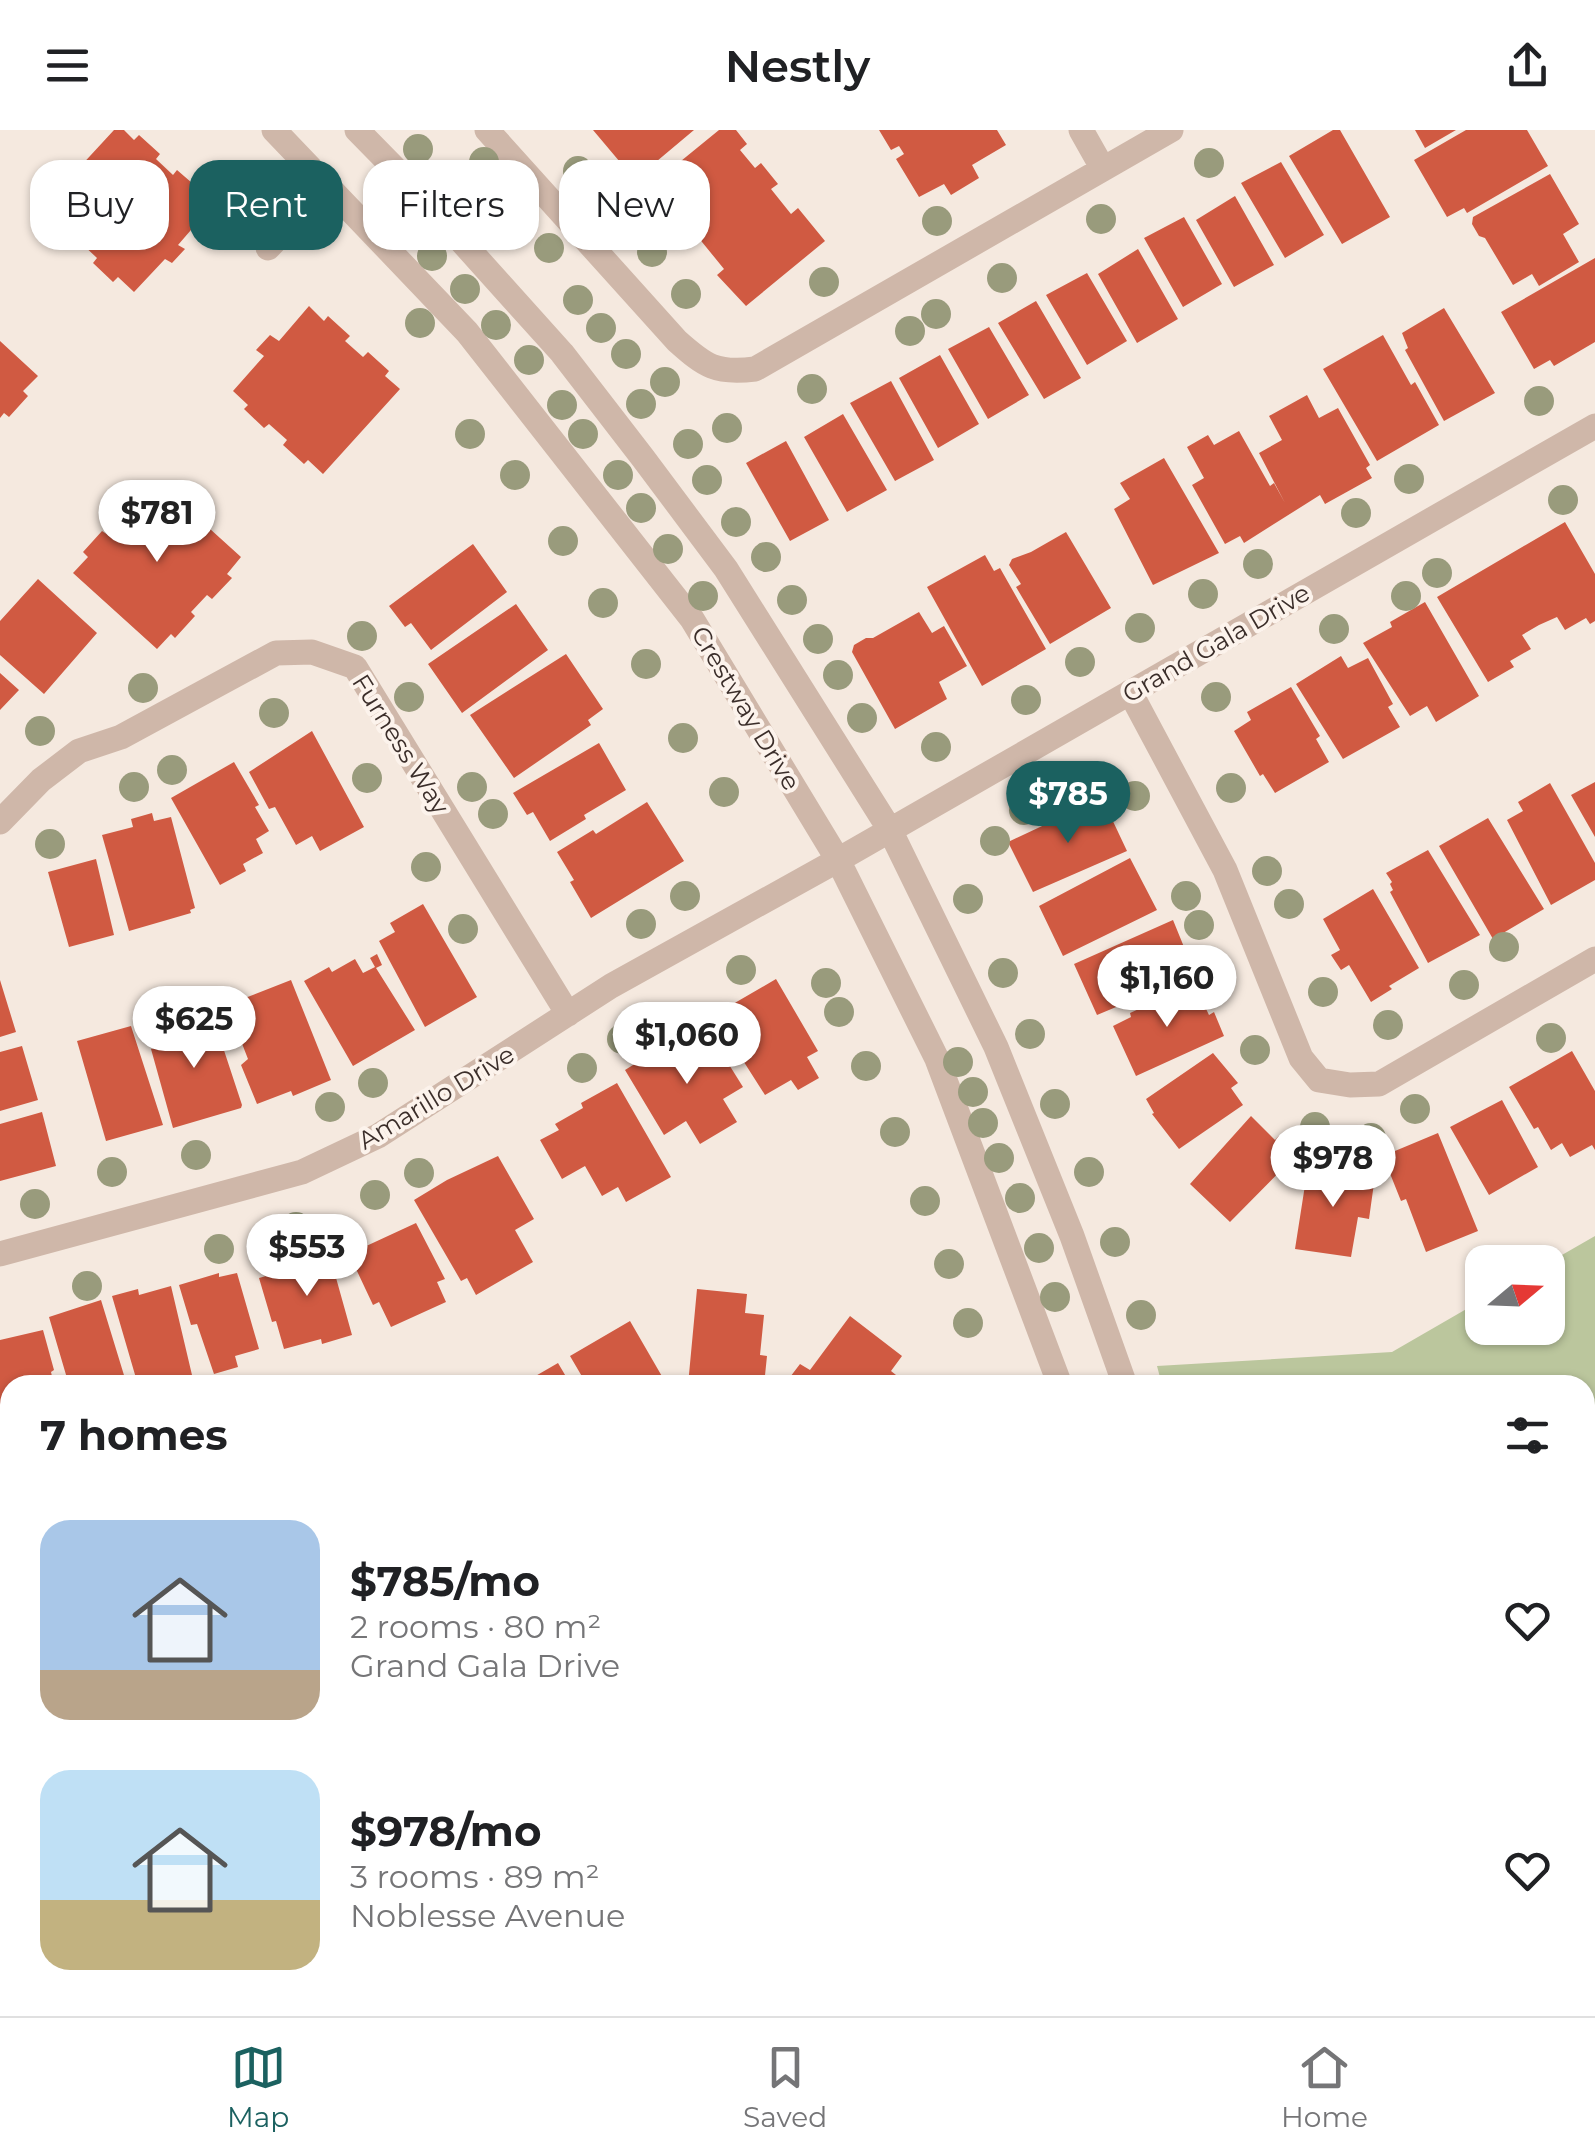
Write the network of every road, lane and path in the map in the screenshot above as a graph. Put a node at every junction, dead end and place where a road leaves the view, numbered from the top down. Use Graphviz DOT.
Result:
graph roads {
  1 [pos="274,130"];
  2 [pos="357,130"];
  3 [pos="487,130"];
  4 [pos="1081,130"];
  5 [pos="1172,130"];
  6 [pos="303,160"];
  7 [pos="1102,169"];
  8 [pos="343,201"];
  9 [pos="1595,426"];
  10 [pos="1130,692"];
  11 [pos="0,822"];
  12 [pos="890,830"];
  13 [pos="838,860"];
  14 [pos="1595,959"];
  15 [pos="568,1014"];
  16 [pos="0,1254"];
  17 [pos="1056,1375"];
  18 [pos="1121,1375"];
  1 -- 6 [label="street, Crestway Drive"];
  2 -- 12 [label="street"];
  3 -- 7 [label="street"];
  4 -- 7 [label="street"];
  5 -- 7 [label="street"];
  8 -- 13 [label="street, Crestway Drive"];
  9 -- 10 [label="street, Grand Gala Drive"];
  10 -- 12 [label="street, Grand Gala Drive"];
  10 -- 14 [label="street"];
  11 -- 15 [label="street, Furness Way"];
  12 -- 13 [label="street, Grand Gala Drive"];
  12 -- 18 [label="street"];
  13 -- 15 [label="street, Amarillo Drive"];
  13 -- 17 [label="street, Crestway Drive"];
  15 -- 16 [label="street, Amarillo Drive"];
}
